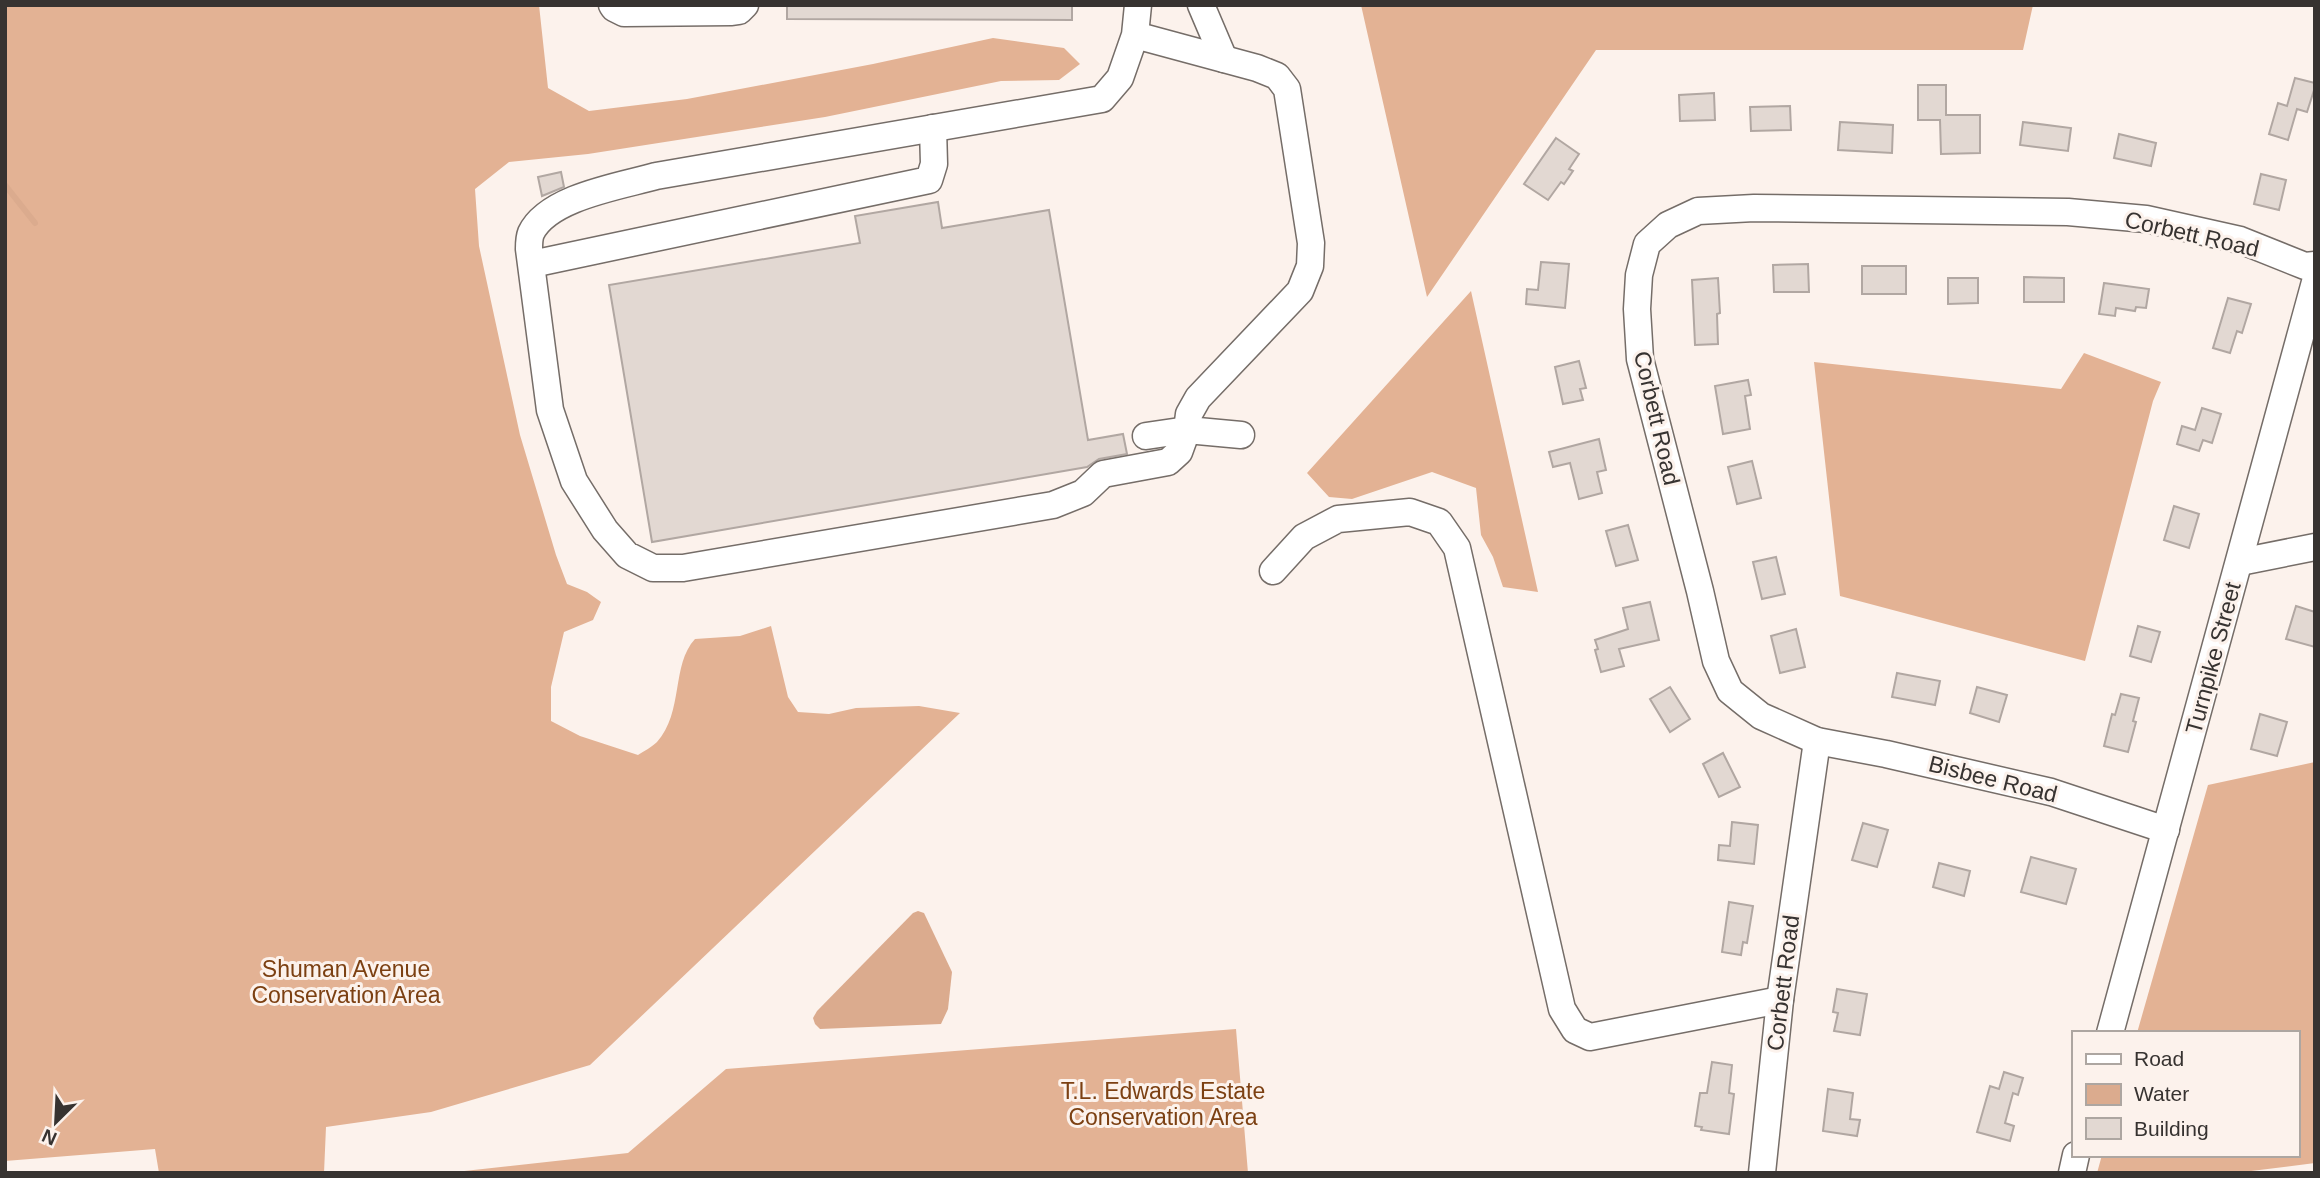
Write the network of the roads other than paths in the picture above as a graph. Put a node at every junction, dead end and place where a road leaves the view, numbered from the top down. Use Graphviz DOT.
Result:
graph roads {
  1 [pos="611,5"];
  2 [pos="745,5"];
  3 [pos="1138,5"];
  4 [pos="1201,5"];
  5 [pos="1135,34"];
  6 [pos="1223,59"];
  7 [pos="933,128"];
  8 [pos="532,264"];
  9 [pos="2315,265"];
  10 [pos="2315,282"];
  11 [pos="1187,430"];
  12 [pos="1241,435"];
  13 [pos="1146,436"];
  14 [pos="2315,547"];
  15 [pos="2240,562"];
  16 [pos="1273,571"];
  17 [pos="1817,741"];
  18 [pos="2166,830"];
  19 [pos="1780,1000"];
  20 [pos="2111,1031"];
  21 [pos="1762,1173"];
  1 -- 2 [label="street"];
  3 -- 5 [label="street"];
  4 -- 6 [label="street"];
  5 -- 6 [label="street"];
  5 -- 7 [label="street"];
  6 -- 11 [label="street"];
  7 -- 8 [label="street"];
  7 -- 8 [label="street"];
  8 -- 11 [label="street"];
  9 -- 17 [label="street, Corbett Road"];
  10 -- 15 [label="street, Turnpike Street"];
  11 -- 12 [label="street"];
  11 -- 13 [label="street"];
  14 -- 15 [label="street"];
  15 -- 18 [label="street, Turnpike Street"];
  16 -- 19 [label="street"];
  17 -- 18 [label="street, Bisbee Road"];
  17 -- 19 [label="street, Corbett Road"];
  18 -- 20 [label="street, Turnpike Street"];
  19 -- 21 [label="street, Corbett Road"];
}
